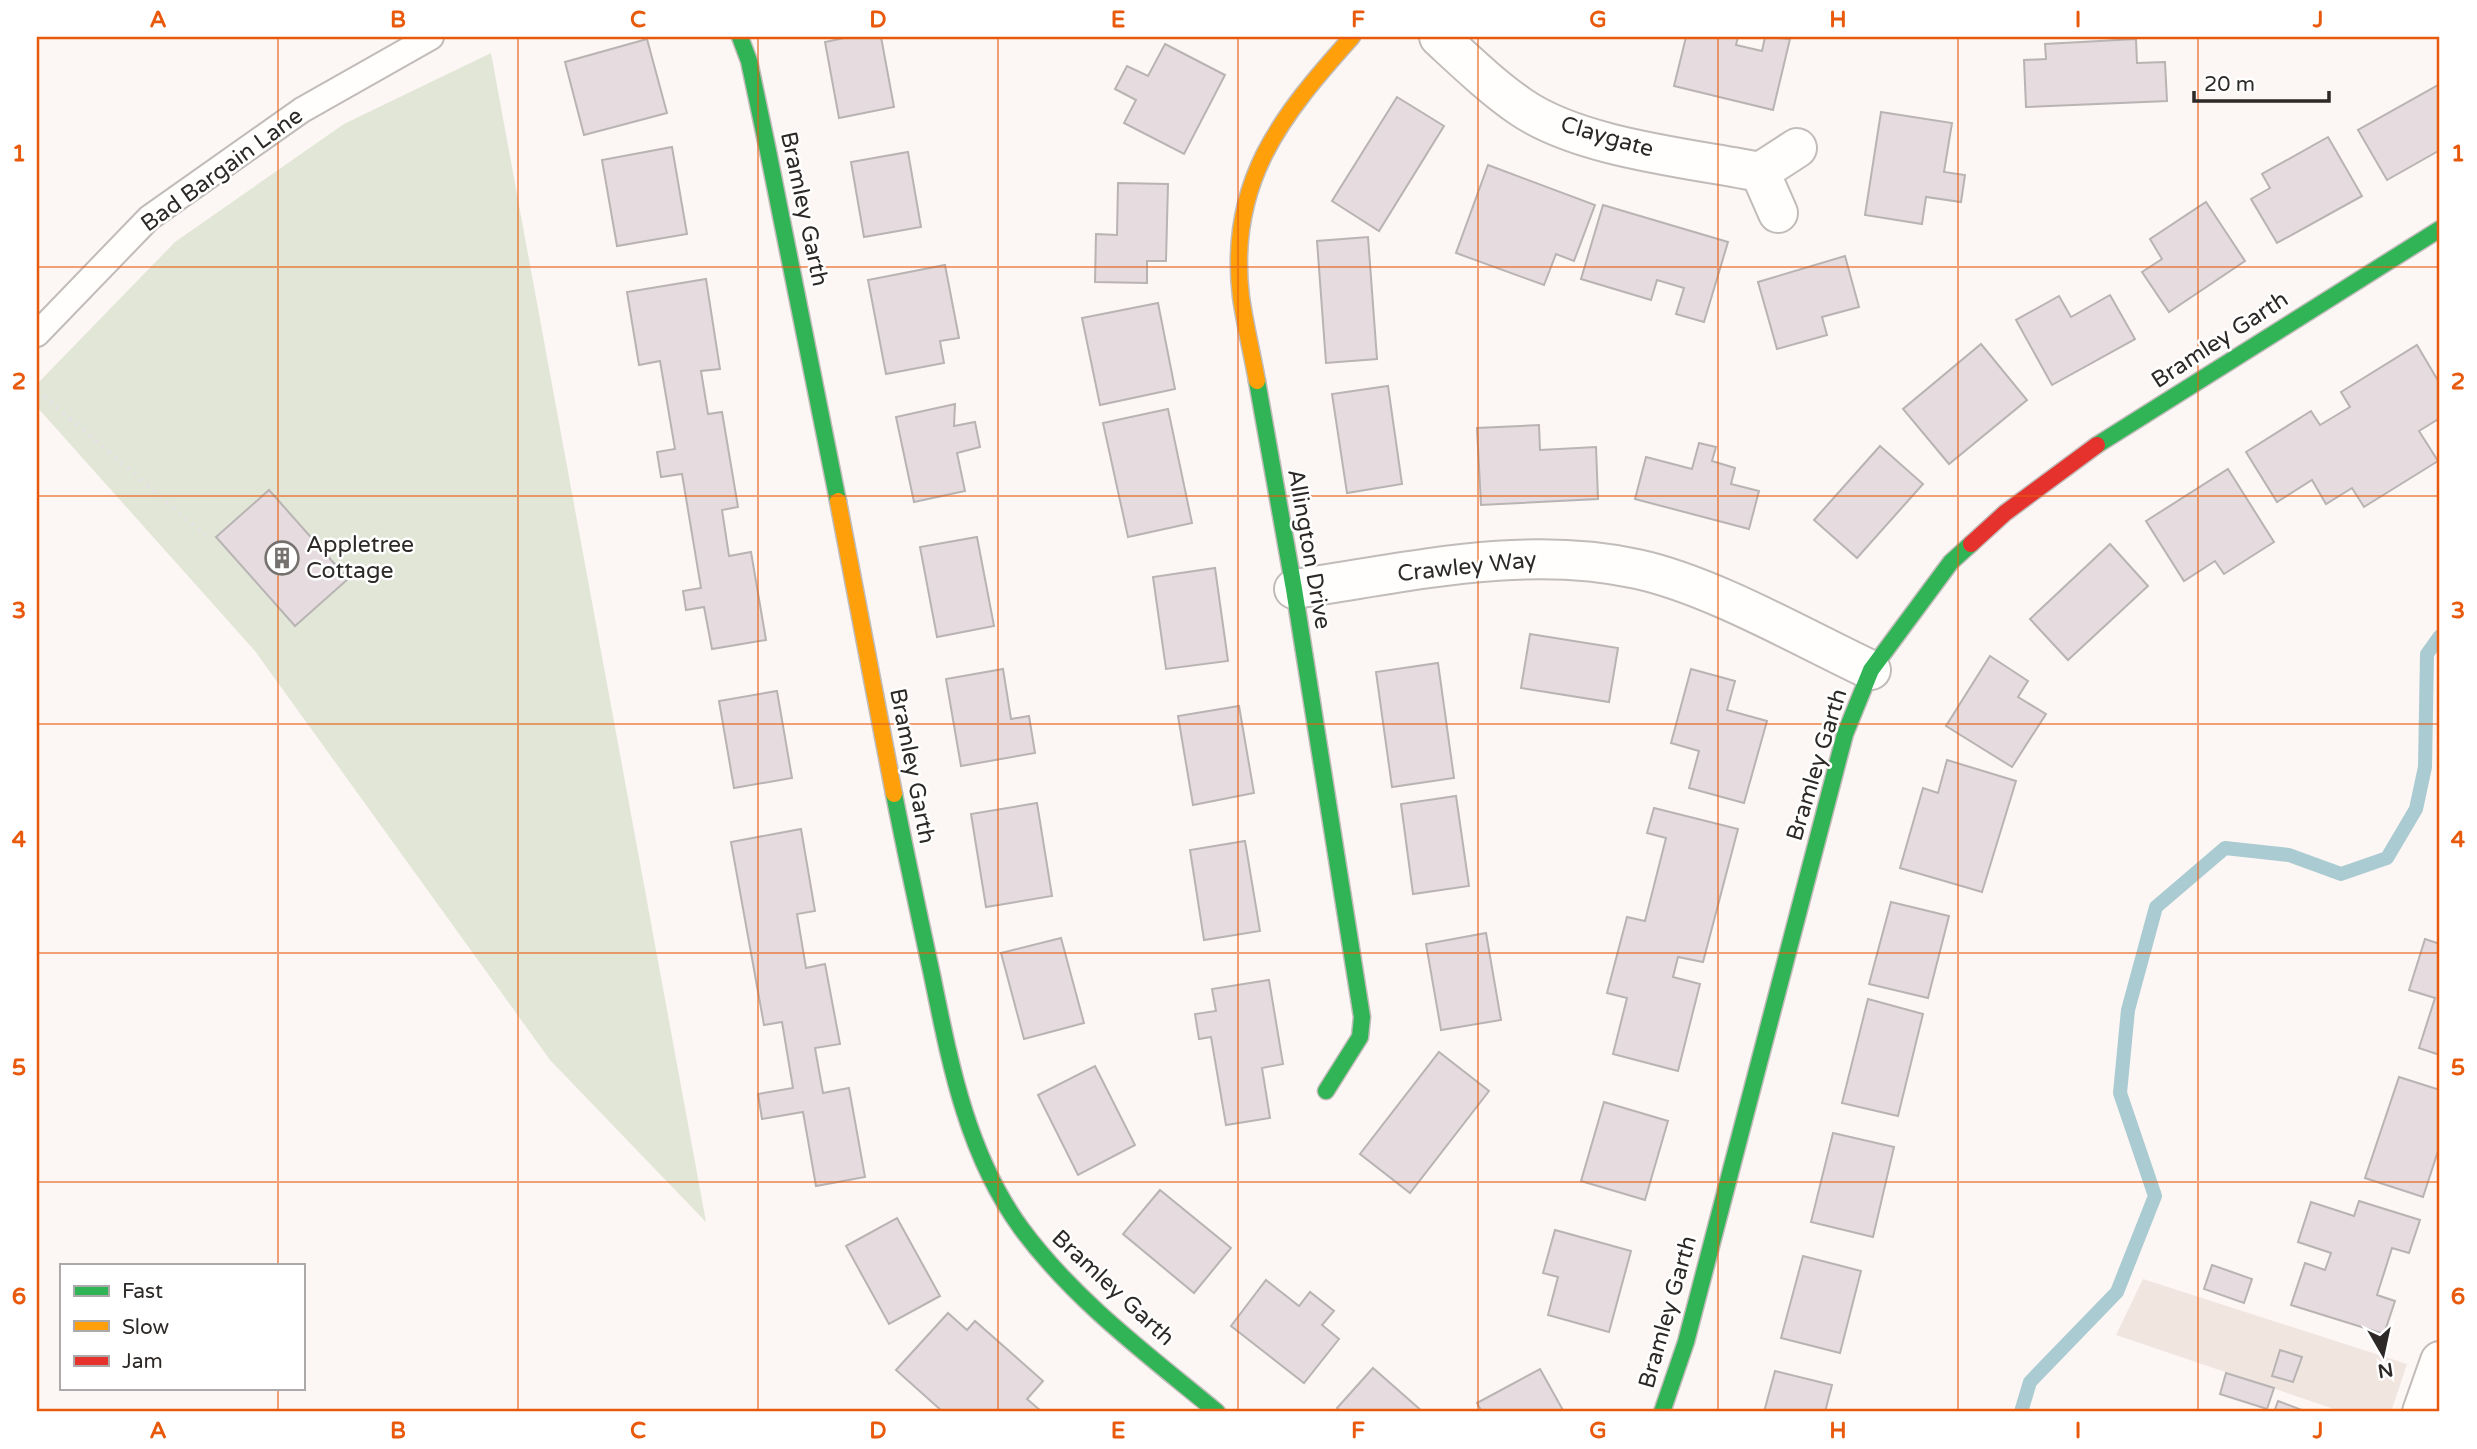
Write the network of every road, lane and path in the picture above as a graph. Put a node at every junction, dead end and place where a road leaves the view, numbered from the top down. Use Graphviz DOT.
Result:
graph roads {
  1 [pos="431,37"];
  2 [pos="740,37"];
  3 [pos="1352,37"];
  4 [pos="1439,37"];
  5 [pos="1797,148"];
  6 [pos="1760,172"];
  7 [pos="1778,213"];
  8 [pos="2440,229"];
  9 [pos="37,334"];
  10 [pos="37,390"];
  11 [pos="206,536"];
  12 [pos="1293,589"];
  13 [pos="1871,670"];
  14 [pos="1326,1091"];
  15 [pos="2440,1360"];
  16 [pos="1217,1412"];
  17 [pos="1662,1412"];
  18 [pos="2422,1412"];
  1 -- 9 [label="lane, Bad Bargain Lane"];
  2 -- 16 [label="street, Bramley Garth"];
  3 -- 12 [label="street, Allington Drive"];
  4 -- 6 [label="street, Claygate"];
  5 -- 6 [label="street"];
  6 -- 7 [label="street"];
  8 -- 13 [label="street, Bramley Garth"];
  10 -- 11 [label="path"];
  12 -- 13 [label="street, Crawley Way"];
  12 -- 14 [label="street, Allington Drive"];
  13 -- 17 [label="street, Bramley Garth"];
  15 -- 18 [label="street"];
}
